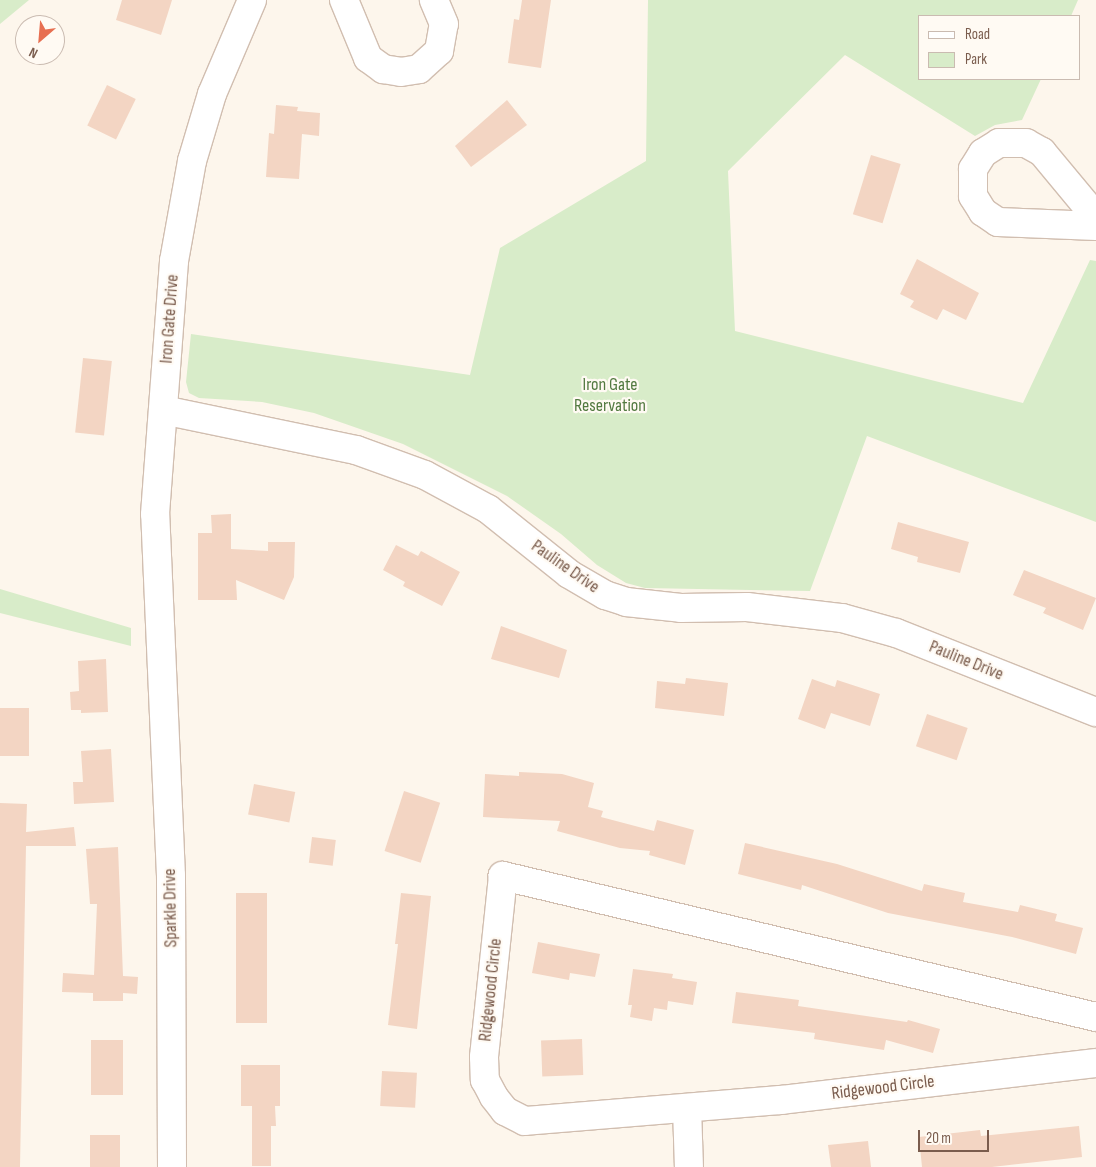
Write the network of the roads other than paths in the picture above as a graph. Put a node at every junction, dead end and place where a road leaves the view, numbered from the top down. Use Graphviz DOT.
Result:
graph roads {
  1 [pos="252,0"];
  2 [pos="344,0"];
  3 [pos="434,0"];
  4 [pos="1096,217"];
  5 [pos="1096,226"];
  6 [pos="163,410"];
  7 [pos="160,650"];
  8 [pos="1096,712"];
  9 [pos="1096,1017"];
  10 [pos="1096,1063"];
  11 [pos="686,1108"];
  12 [pos="172,1167"];
  13 [pos="689,1167"];
  1 -- 6 [label="street, Iron Gate Drive"];
  2 -- 3 [label="street"];
  4 -- 5 [label="street"];
  6 -- 7 [label="street, Iron Gate Drive"];
  6 -- 8 [label="street, Pauline Drive"];
  7 -- 12 [label="street, Sparkle Drive"];
  9 -- 11 [label="street, Ridgewood Circle"];
  10 -- 11 [label="street, Ridgewood Circle"];
  11 -- 13 [label="street"];
}
